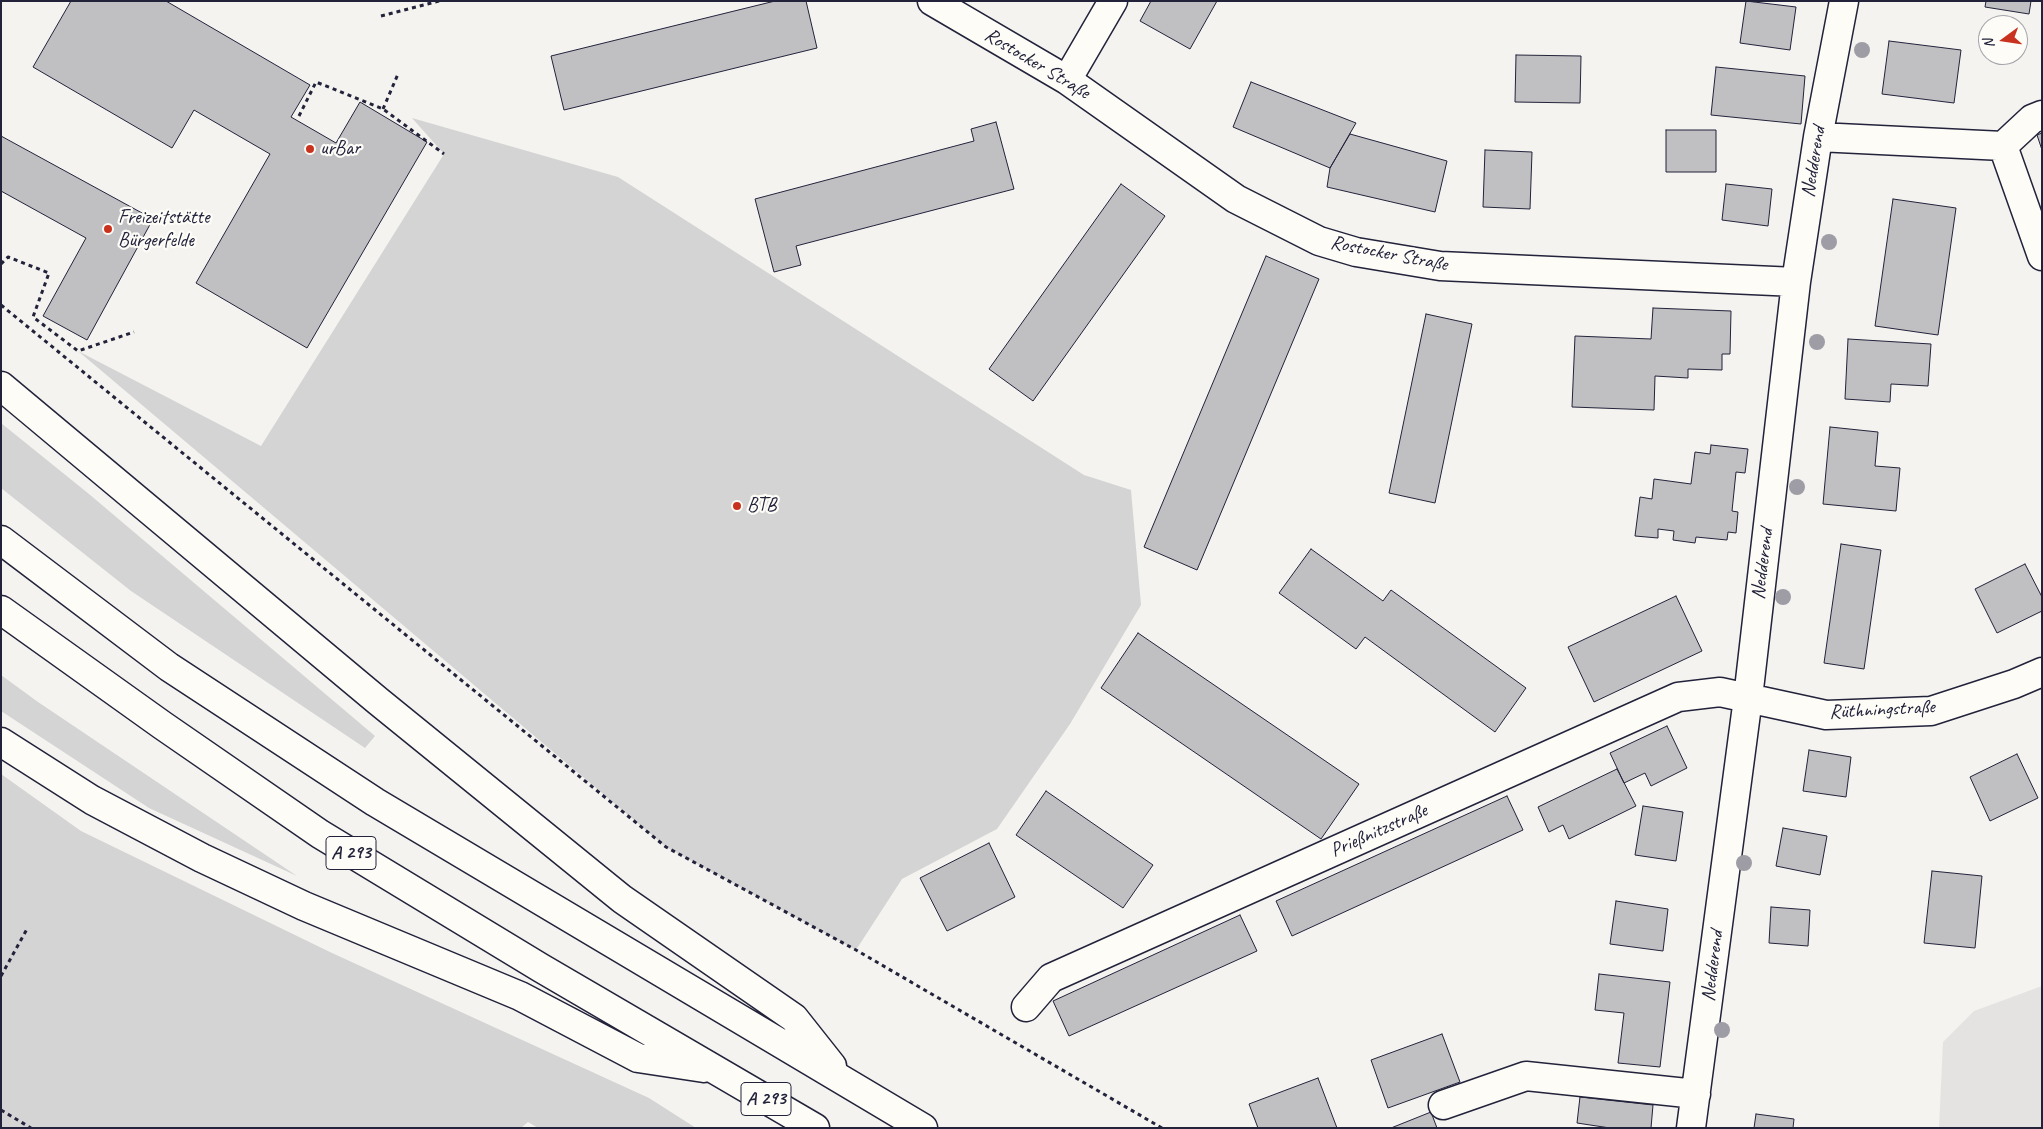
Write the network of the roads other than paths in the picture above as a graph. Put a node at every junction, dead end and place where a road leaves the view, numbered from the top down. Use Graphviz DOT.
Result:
graph roads {
  1 [pos="932,1"];
  2 [pos="1112,1"];
  3 [pos="1844,1"];
  4 [pos="1068,80"];
  5 [pos="2042,115"];
  6 [pos="1818,137"];
  7 [pos="2003,146"];
  8 [pos="2042,256"];
  9 [pos="1796,282"];
  10 [pos="1,386"];
  11 [pos="1,540"];
  12 [pos="1,610"];
  13 [pos="2042,672"];
  14 [pos="1748,698"];
  15 [pos="1,742"];
  16 [pos="1026,1007"];
  17 [pos="718,1070"];
  18 [pos="843,1080"];
  19 [pos="1696,1094"];
  20 [pos="1443,1105"];
  21 [pos="815,1128"];
  22 [pos="923,1128"];
  23 [pos="1691,1128"];
  1 -- 4 [label="main road, Rostocker Straße"];
  2 -- 4 [label="main road"];
  3 -- 6 [label="main road, Nedderend"];
  4 -- 9 [label="main road, Rostocker Straße"];
  5 -- 7 [label="main road"];
  6 -- 7 [label="main road"];
  6 -- 9 [label="main road, Nedderend"];
  7 -- 8 [label="main road"];
  9 -- 14 [label="main road, Nedderend"];
  10 -- 18 [label="main road"];
  11 -- 18 [label="main road, A 293"];
  12 -- 17 [label="main road, A 293"];
  13 -- 14 [label="main road, Rüthningstraße"];
  14 -- 16 [label="main road, Prießnitzstraße"];
  14 -- 19 [label="main road, Nedderend"];
  15 -- 17 [label="main road"];
  17 -- 21 [label="main road, A 293"];
  18 -- 22 [label="main road, A 293"];
  19 -- 20 [label="main road"];
  19 -- 23 [label="main road, Nedderend"];
}
